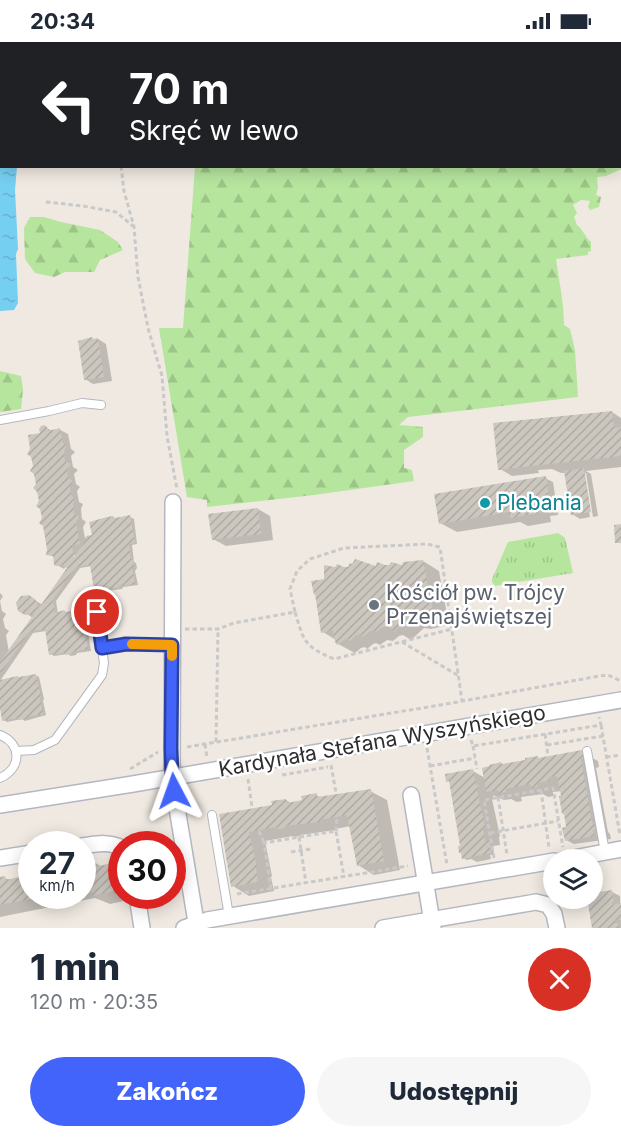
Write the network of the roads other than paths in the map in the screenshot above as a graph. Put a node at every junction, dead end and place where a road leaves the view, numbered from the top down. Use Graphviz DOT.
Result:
graph roads {
  1 [pos="100,405"];
  2 [pos="0,420"];
  3 [pos="173,502"];
  4 [pos="97,612"];
  5 [pos="172,645"];
  6 [pos="102,648"];
  7 [pos="621,700"];
  8 [pos="0,735"];
  9 [pos="16,751"];
  10 [pos="587,751"];
  11 [pos="0,778"];
  12 [pos="172,778"];
  13 [pos="411,795"];
  14 [pos="0,804"];
  15 [pos="212,815"];
  16 [pos="604,847"];
  17 [pos="593,849"];
  18 [pos="621,849"];
  19 [pos="18,855"];
  20 [pos="0,858"];
  21 [pos="543,859"];
  22 [pos="426,883"];
  23 [pos="139,909"];
  24 [pos="229,916"];
  25 [pos="432,924"];
  26 [pos="192,927"];
  27 [pos="142,928"];
  28 [pos="383,928"];
  29 [pos="557,928"];
  1 -- 2 [label="lane"];
  3 -- 5 [label="street"];
  4 -- 6 [label="lane"];
  5 -- 6 [label="lane"];
  5 -- 12 [label="street"];
  6 -- 9 [label="lane"];
  7 -- 12 [label="street, Kardynała Stefana Wyszyńskiego"];
  8 -- 9 [label="lane"];
  9 -- 11 [label="lane"];
  10 -- 16 [label="lane"];
  12 -- 14 [label="street, Kardynała Stefana Wyszyńskiego"];
  12 -- 26 [label="street"];
  13 -- 22 [label="street"];
  15 -- 24 [label="lane"];
  16 -- 17 [label="street"];
  16 -- 18 [label="street"];
  19 -- 20 [label="street"];
  21 -- 22 [label="street"];
  22 -- 24 [label="street"];
  22 -- 25 [label="street"];
  23 -- 27 [label="street"];
  24 -- 26 [label="street"];
  25 -- 28 [label="street"];
  25 -- 29 [label="street"];
}
